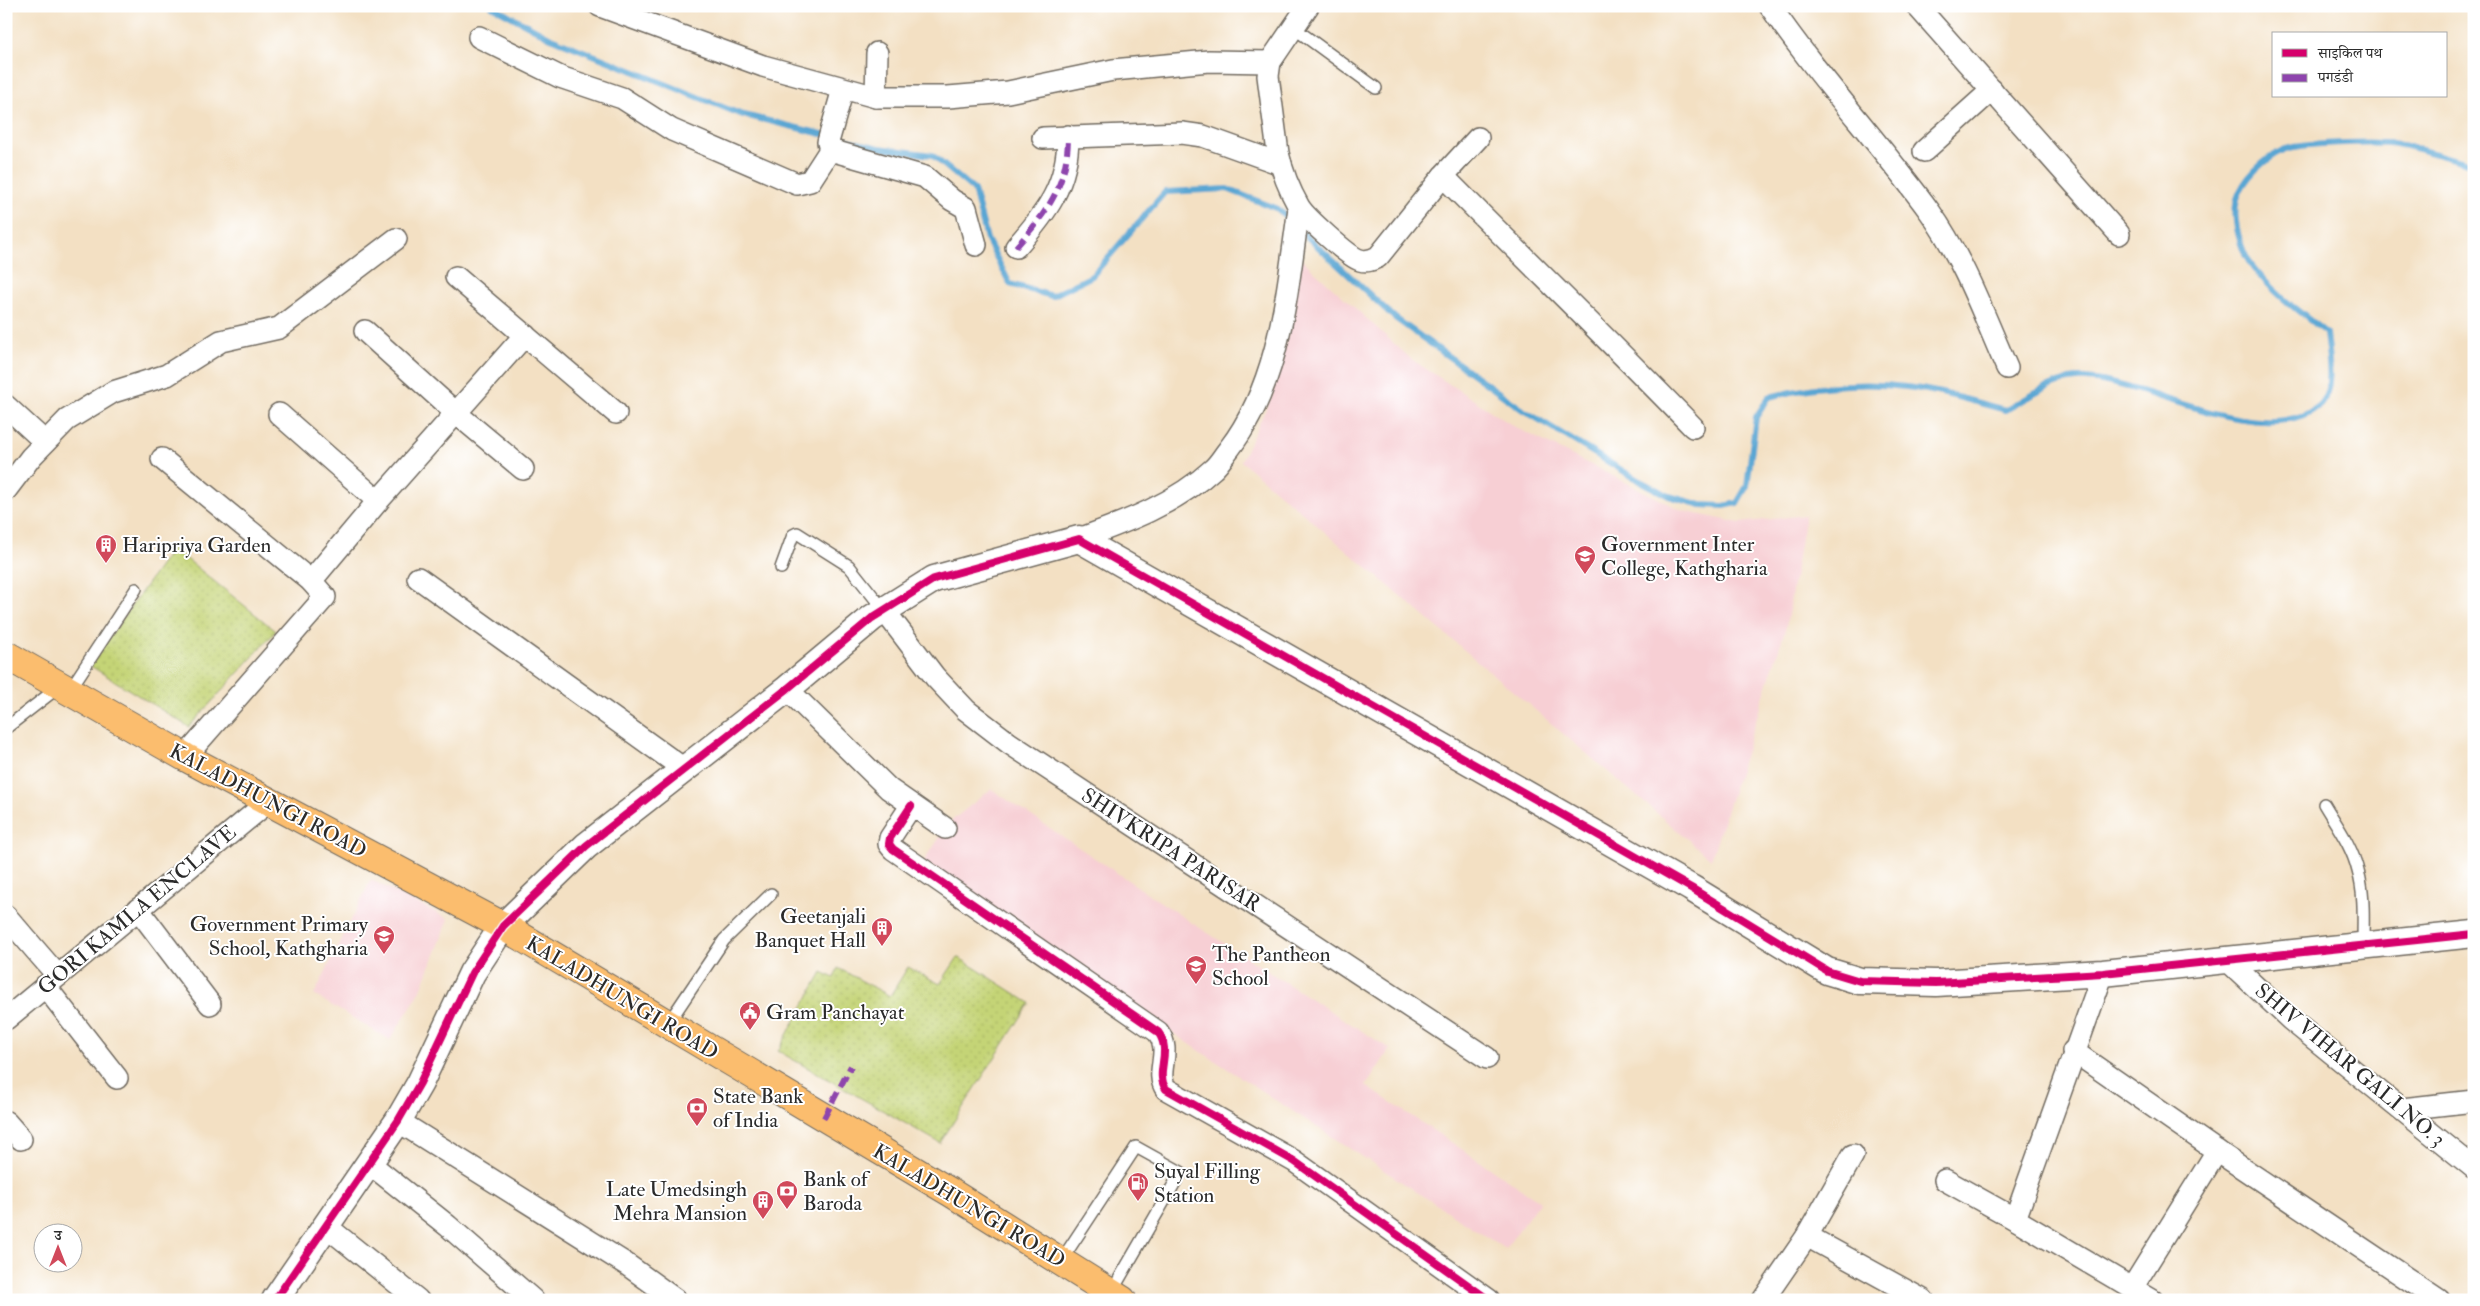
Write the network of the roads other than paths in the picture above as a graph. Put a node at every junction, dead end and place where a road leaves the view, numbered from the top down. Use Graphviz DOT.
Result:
graph roads {
  1 [pos="600,6"];
  2 [pos="1308,6"];
  3 [pos="1770,6"];
  4 [pos="1917,6"];
  5 [pos="1294,28"];
  6 [pos="479,37"];
  7 [pos="877,53"];
  8 [pos="1270,62"];
  9 [pos="1376,88"];
  10 [pos="843,89"];
  11 [pos="1992,90"];
  12 [pos="876,97"];
  13 [pos="1068,136"];
  14 [pos="830,138"];
  15 [pos="1043,138"];
  16 [pos="1478,138"];
  17 [pos="1924,152"];
  18 [pos="1281,164"];
  19 [pos="1443,176"];
  20 [pos="1299,208"];
  21 [pos="2119,234"];
  22 [pos="396,239"];
  23 [pos="976,245"];
  24 [pos="1016,247"];
  25 [pos="456,277"];
  26 [pos="365,331"];
  27 [pos="525,336"];
  28 [pos="2007,368"];
  29 [pos="6,406"];
  30 [pos="616,413"];
  31 [pos="279,414"];
  32 [pos="458,414"];
  33 [pos="1693,427"];
  34 [pos="45,442"];
  35 [pos="162,459"];
  36 [pos="523,469"];
  37 [pos="6,490"];
  38 [pos="378,501"];
  39 [pos="1079,539"];
  40 [pos="781,568"];
  41 [pos="418,578"];
  42 [pos="311,581"];
  43 [pos="136,589"];
  44 [pos="884,610"];
  45 [pos="6,656"];
  46 [pos="64,688"];
  47 [pos="787,689"];
  48 [pos="6,728"];
  49 [pos="185,757"];
  50 [pos="684,769"];
  51 [pos="268,802"];
  52 [pos="2324,804"];
  53 [pos="912,806"];
  54 [pos="945,828"];
  55 [pos="771,894"];
  56 [pos="138,909"];
  57 [pos="6,916"];
  58 [pos="502,926"];
  59 [pos="2474,934"];
  60 [pos="2363,945"];
  61 [pos="2227,960"];
  62 [pos="2103,973"];
  63 [pos="52,981"];
  64 [pos="210,1004"];
  65 [pos="6,1019"];
  66 [pos="667,1025"];
  67 [pos="2073,1051"];
  68 [pos="1487,1058"];
  69 [pos="117,1078"];
  70 [pos="2474,1101"];
  71 [pos="2402,1108"];
  72 [pos="398,1120"];
  73 [pos="6,1122"];
  74 [pos="21,1139"];
  75 [pos="2217,1152"];
  76 [pos="1853,1155"];
  77 [pos="369,1163"];
  78 [pos="2474,1168"];
  79 [pos="1945,1180"];
  80 [pos="2014,1219"];
  81 [pos="326,1226"];
  82 [pos="1807,1236"];
  83 [pos="1061,1261"];
  84 [pos="2132,1288"];
  85 [pos="1116,1296"];
  86 [pos="275,1300"];
  87 [pos="418,1300"];
  88 [pos="533,1300"];
  89 [pos="676,1300"];
  90 [pos="1489,1300"];
  91 [pos="1764,1300"];
  92 [pos="1923,1300"];
  93 [pos="2152,1300"];
  94 [pos="2439,1300"];
  1 -- 10 [label="street"];
  2 -- 5 [label="street"];
  3 -- 28 [label="street"];
  4 -- 11 [label="street"];
  5 -- 8 [label="street"];
  5 -- 9 [label="lane"];
  6 -- 14 [label="street"];
  7 -- 12 [label="street"];
  8 -- 12 [label="street"];
  8 -- 18 [label="street"];
  10 -- 12 [label="street"];
  10 -- 14 [label="street"];
  11 -- 17 [label="street"];
  11 -- 21 [label="street"];
  13 -- 15 [label="street"];
  13 -- 18 [label="street"];
  13 -- 24 [label="street"];
  14 -- 23 [label="street"];
  16 -- 19 [label="street"];
  18 -- 20 [label="street"];
  19 -- 20 [label="street"];
  19 -- 33 [label="street"];
  20 -- 39 [label="street"];
  22 -- 34 [label="street"];
  25 -- 27 [label="street"];
  26 -- 32 [label="street"];
  27 -- 30 [label="street"];
  27 -- 32 [label="street"];
  29 -- 34 [label="street"];
  31 -- 38 [label="street"];
  32 -- 36 [label="street"];
  32 -- 38 [label="street"];
  34 -- 37 [label="street"];
  35 -- 42 [label="street"];
  38 -- 42 [label="street"];
  39 -- 44 [label="street"];
  39 -- 62 [label="street"];
  40 -- 44 [label="lane"];
  41 -- 50 [label="street"];
  42 -- 49 [label="street"];
  43 -- 46 [label="lane"];
  44 -- 47 [label="street"];
  44 -- 68 [label="street, SHIVKRIPA PARISAR"];
  45 -- 46 [label="main road, KALADHUNGI ROAD"];
  46 -- 48 [label="lane"];
  46 -- 49 [label="main road, KALADHUNGI ROAD"];
  47 -- 50 [label="street"];
  47 -- 53 [label="street"];
  49 -- 51 [label="main road, KALADHUNGI ROAD"];
  50 -- 58 [label="street"];
  51 -- 56 [label="street, GORI KAMLA ENCLAVE"];
  51 -- 58 [label="main road, KALADHUNGI ROAD"];
  52 -- 60 [label="lane"];
  53 -- 54 [label="street"];
  53 -- 90 [label="street"];
  55 -- 66 [label="lane"];
  56 -- 63 [label="street, GORI KAMLA ENCLAVE"];
  56 -- 64 [label="street"];
  57 -- 63 [label="street"];
  58 -- 66 [label="main road, KALADHUNGI ROAD"];
  58 -- 72 [label="street"];
  59 -- 60 [label="street"];
  60 -- 61 [label="street"];
  61 -- 62 [label="street"];
  61 -- 71 [label="street, SHIV VIHAR GALI NO. 3"];
  62 -- 67 [label="street"];
  63 -- 65 [label="street, GORI KAMLA ENCLAVE"];
  63 -- 69 [label="street"];
  66 -- 83 [label="main road, KALADHUNGI ROAD"];
  67 -- 75 [label="street"];
  67 -- 80 [label="street"];
  70 -- 71 [label="street"];
  71 -- 78 [label="street, SHIV VIHAR GALI NO. 3"];
  72 -- 77 [label="street"];
  72 -- 89 [label="street"];
  73 -- 74 [label="street"];
  75 -- 84 [label="street"];
  75 -- 94 [label="street"];
  76 -- 82 [label="street"];
  77 -- 81 [label="street"];
  77 -- 88 [label="street"];
  79 -- 80 [label="street"];
  80 -- 84 [label="street"];
  81 -- 86 [label="street"];
  81 -- 87 [label="street"];
  82 -- 91 [label="street"];
  82 -- 92 [label="street"];
  83 -- 85 [label="main road, KALADHUNGI ROAD"];
  83 -- 85 [label="lane"];
  84 -- 93 [label="street"];
}
